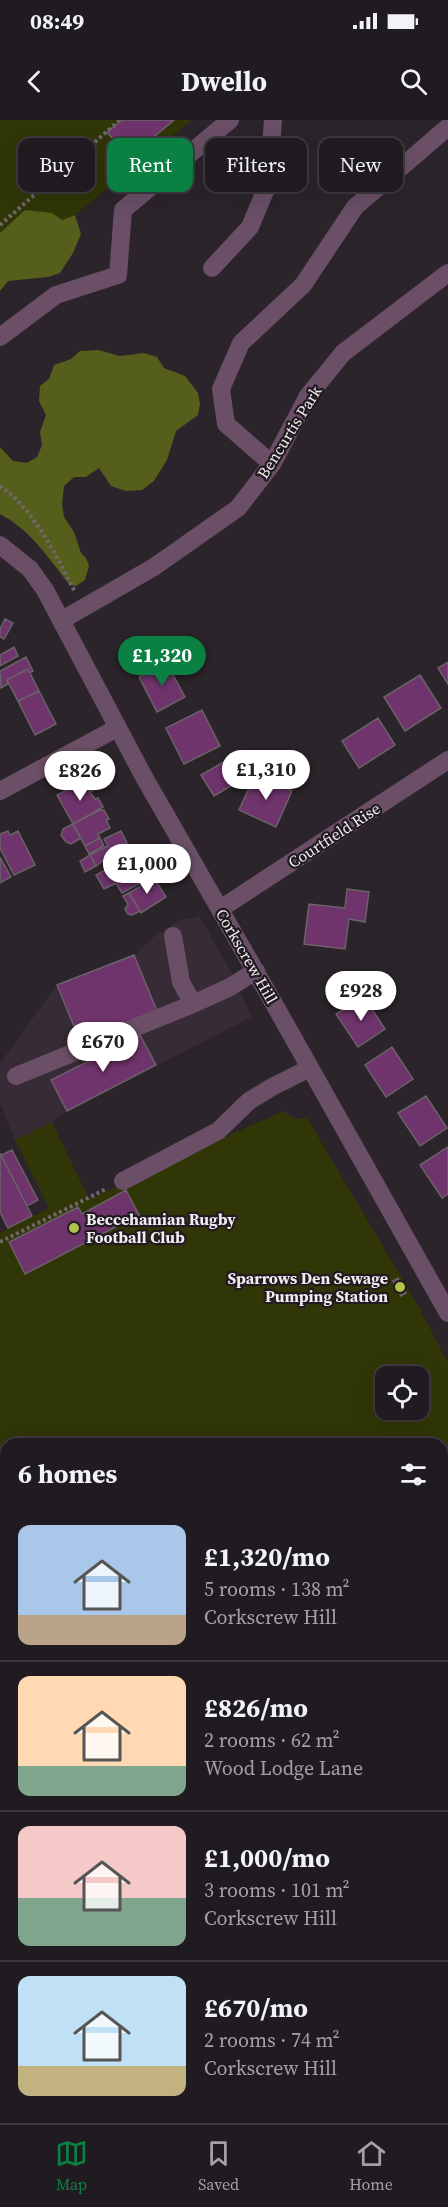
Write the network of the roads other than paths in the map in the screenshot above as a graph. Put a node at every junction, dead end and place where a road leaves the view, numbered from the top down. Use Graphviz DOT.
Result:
graph roads {
  1 [pos="230,120"];
  2 [pos="273,120"];
  3 [pos="448,127"];
  4 [pos="212,268"];
  5 [pos="448,273"];
  6 [pos="0,337"];
  7 [pos="272,464"];
  8 [pos="0,545"];
  9 [pos="62,620"];
  10 [pos="117,728"];
  11 [pos="448,760"];
  12 [pos="0,791"];
  13 [pos="220,909"];
  14 [pos="173,936"];
  15 [pos="256,971"];
  16 [pos="192,1004"];
  17 [pos="310,1068"];
  18 [pos="16,1076"];
  19 [pos="123,1180"];
  20 [pos="448,1313"];
  1 -- 6 [label="street"];
  2 -- 4 [label="street"];
  3 -- 7 [label="street"];
  5 -- 7 [label="street, Bencurtis Park"];
  7 -- 9 [label="street, Bencurtis Park"];
  8 -- 9 [label="street, Corkscrew Hill"];
  9 -- 10 [label="street, Corkscrew Hill"];
  10 -- 12 [label="street"];
  10 -- 13 [label="street, Corkscrew Hill"];
  11 -- 13 [label="street, Courtfield Rise"];
  13 -- 15 [label="street, Corkscrew Hill"];
  14 -- 16 [label="street"];
  15 -- 16 [label="street"];
  15 -- 17 [label="street, Corkscrew Hill"];
  16 -- 18 [label="street"];
  17 -- 19 [label="street"];
  17 -- 20 [label="street, Corkscrew Hill"];
}
